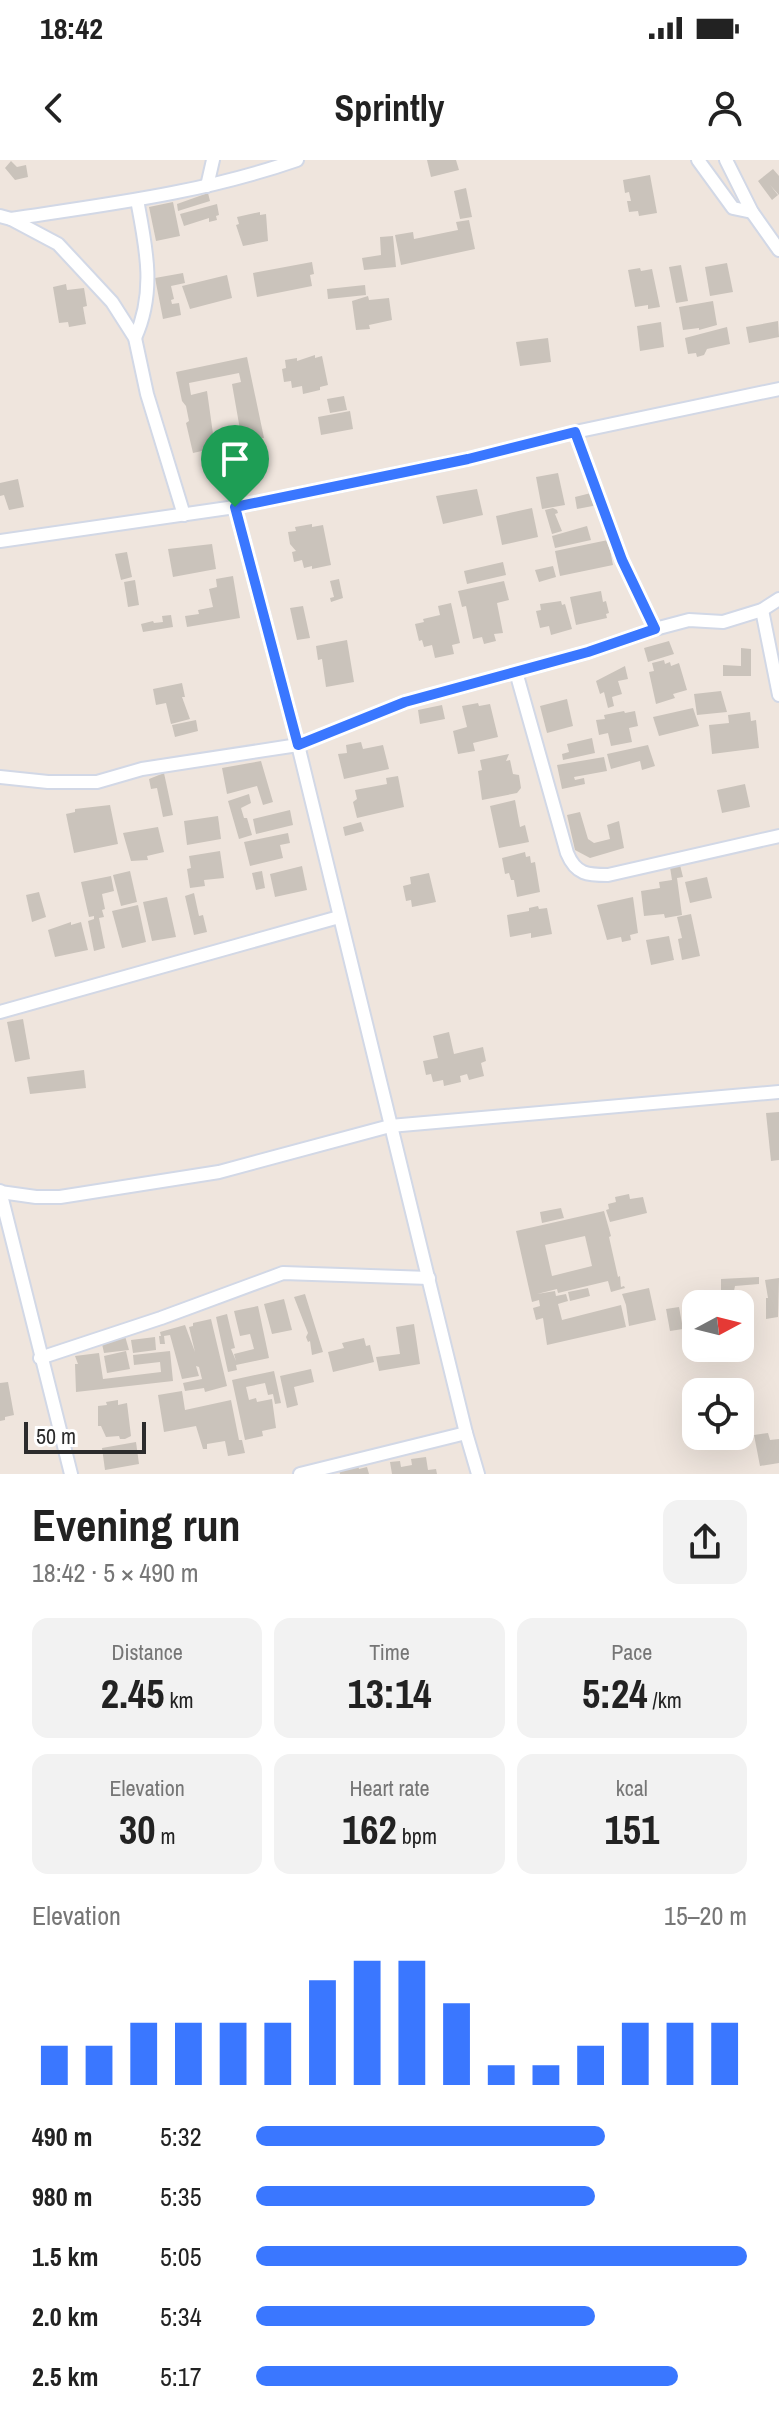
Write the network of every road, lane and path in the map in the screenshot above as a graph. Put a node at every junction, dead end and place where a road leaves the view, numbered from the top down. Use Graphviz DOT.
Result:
graph roads {
  1 [pos="213,160"];
  2 [pos="297,160"];
  3 [pos="698,160"];
  4 [pos="726,160"];
  5 [pos="207,186"];
  6 [pos="137,200"];
  7 [pos="752,212"];
  8 [pos="5,218"];
  9 [pos="779,250"];
  10 [pos="135,338"];
  11 [pos="779,389"];
  12 [pos="575,432"];
  13 [pos="235,507"];
  14 [pos="184,515"];
  15 [pos="0,541"];
  16 [pos="779,599"];
  17 [pos="762,610"];
  18 [pos="655,629"];
  19 [pos="516,672"];
  20 [pos="779,695"];
  21 [pos="298,745"];
  22 [pos="0,777"];
  23 [pos="779,836"];
  24 [pos="339,917"];
  25 [pos="0,1012"];
  26 [pos="779,1092"];
  27 [pos="390,1126"];
  28 [pos="0,1192"];
  29 [pos="429,1278"];
  30 [pos="40,1358"];
  31 [pos="466,1433"];
  32 [pos="71,1474"];
  33 [pos="300,1474"];
  34 [pos="478,1474"];
  1 -- 5 [label="street"];
  2 -- 5 [label="street"];
  3 -- 7 [label="street"];
  4 -- 7 [label="street"];
  5 -- 6 [label="street"];
  6 -- 8 [label="street"];
  6 -- 10 [label="street"];
  7 -- 9 [label="street"];
  8 -- 10 [label="street"];
  10 -- 14 [label="street"];
  11 -- 12 [label="street"];
  12 -- 13 [label="street"];
  12 -- 18 [label="street"];
  13 -- 14 [label="street"];
  13 -- 21 [label="street"];
  14 -- 15 [label="street"];
  16 -- 17 [label="street"];
  17 -- 18 [label="street"];
  17 -- 20 [label="street"];
  18 -- 19 [label="street"];
  19 -- 21 [label="street"];
  19 -- 23 [label="street"];
  21 -- 22 [label="street"];
  21 -- 24 [label="street"];
  24 -- 25 [label="street"];
  24 -- 27 [label="street"];
  26 -- 27 [label="street"];
  27 -- 28 [label="street"];
  27 -- 29 [label="street"];
  28 -- 30 [label="street"];
  29 -- 30 [label="street"];
  29 -- 31 [label="street"];
  30 -- 32 [label="street"];
  31 -- 33 [label="street"];
  31 -- 34 [label="street"];
}
